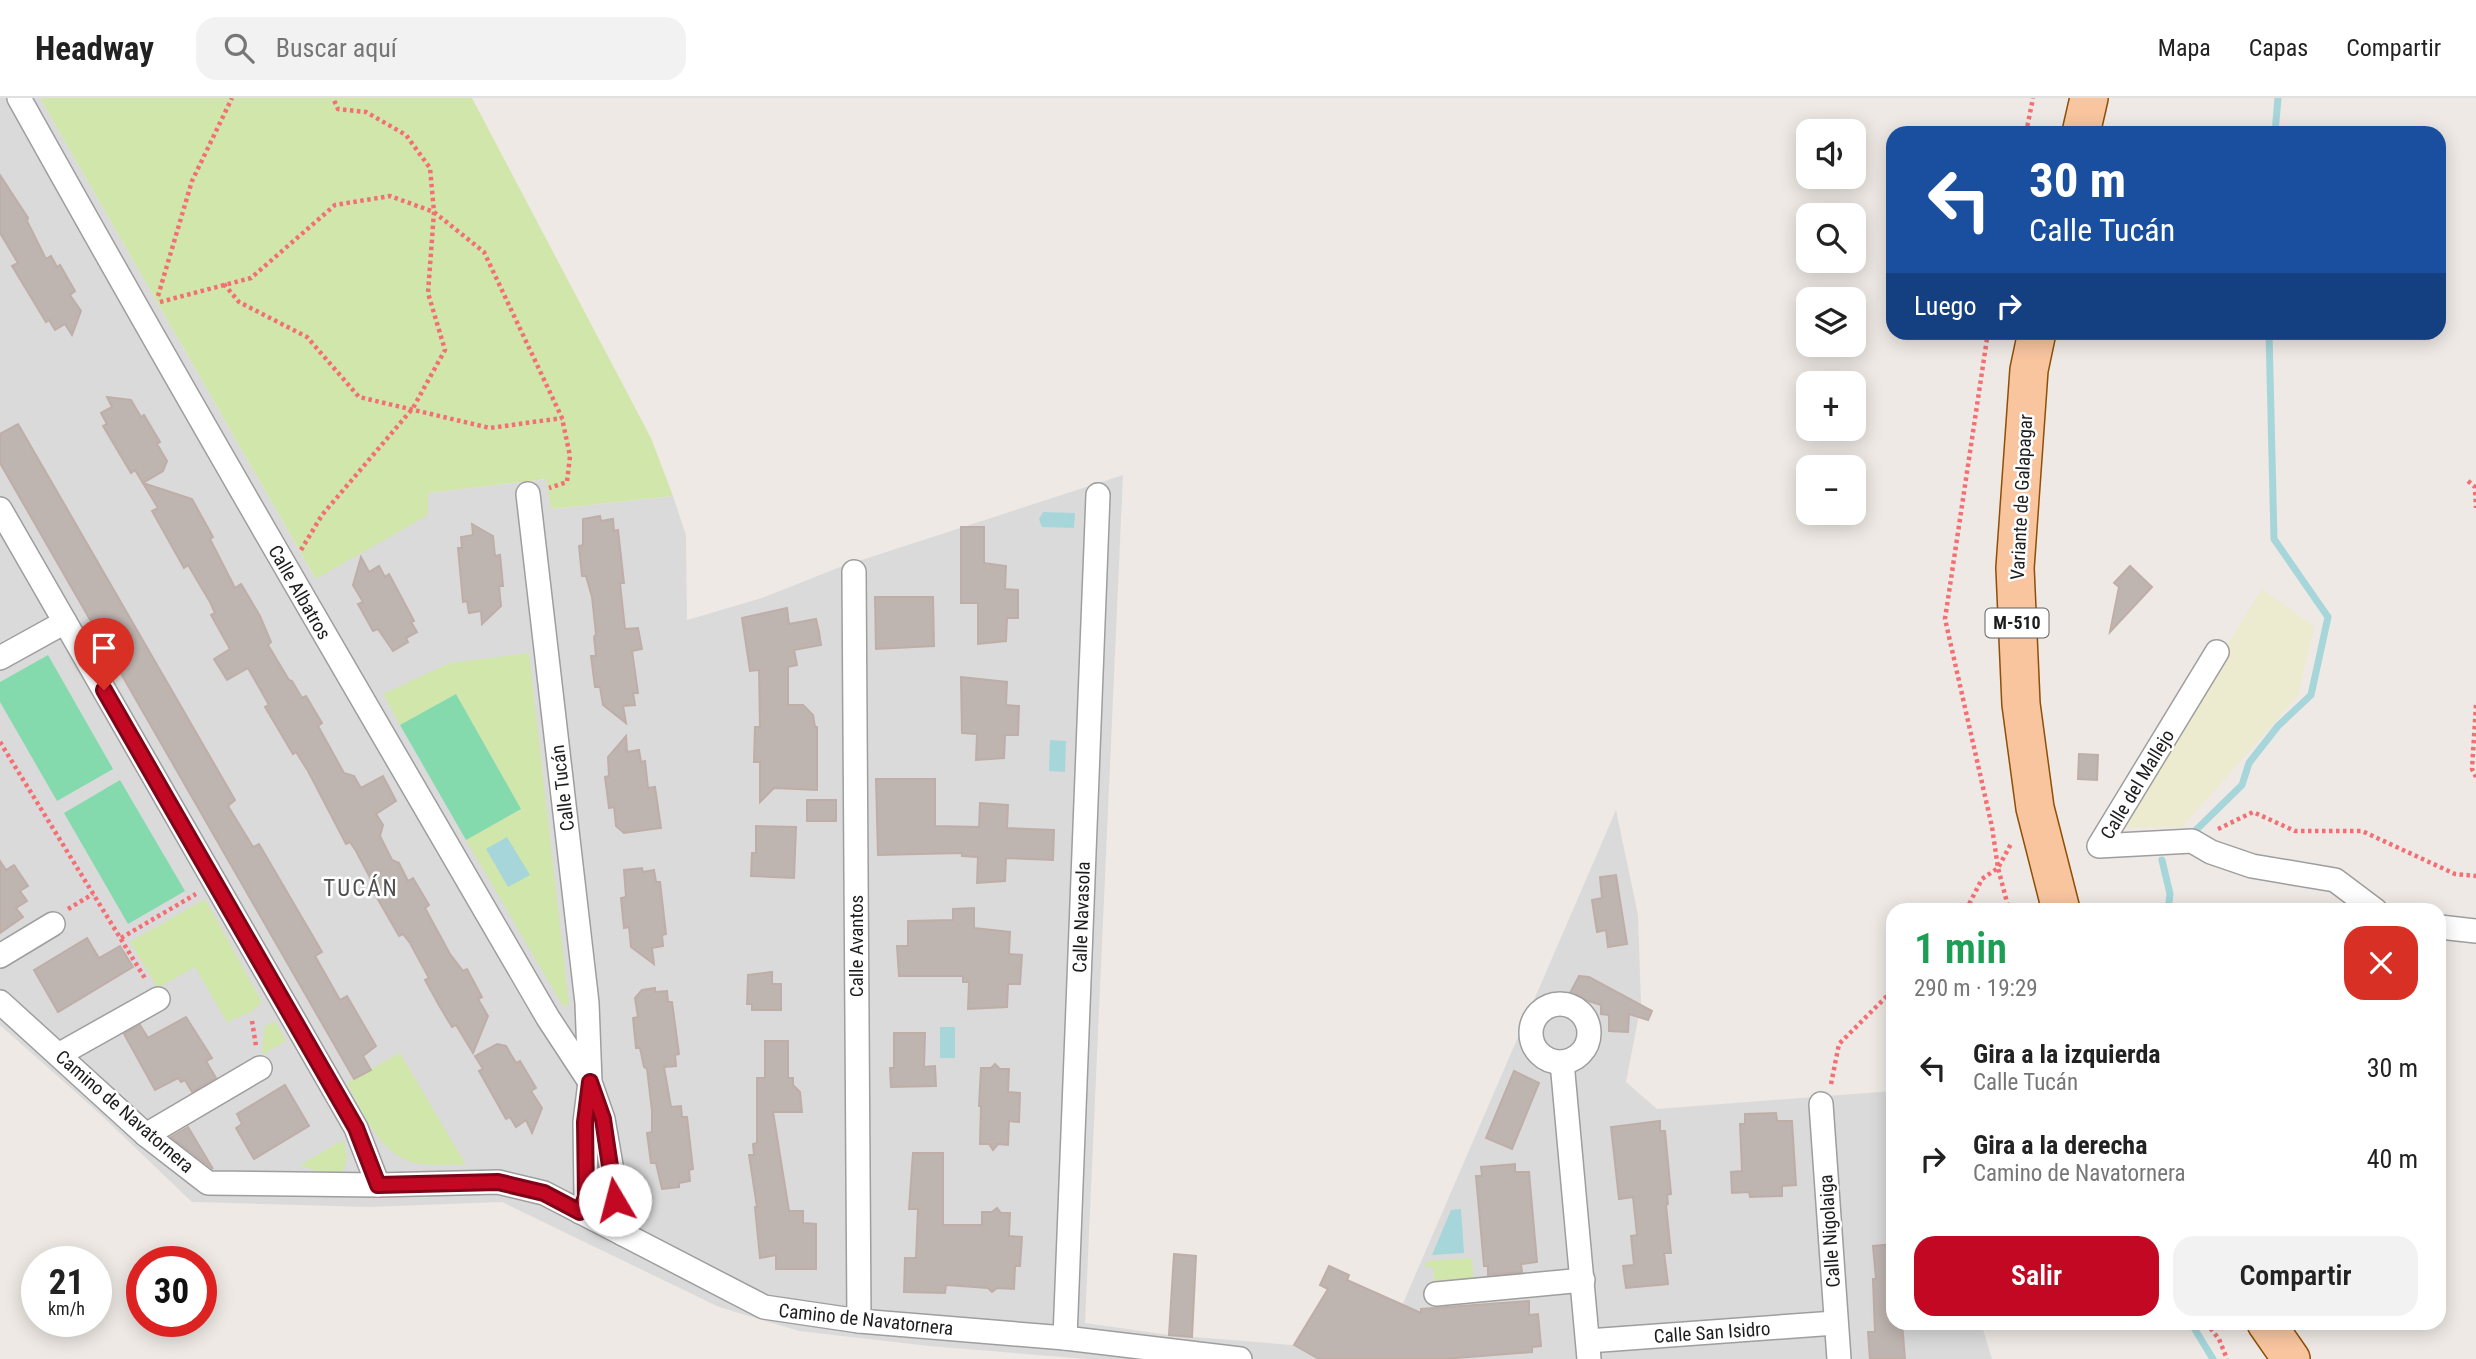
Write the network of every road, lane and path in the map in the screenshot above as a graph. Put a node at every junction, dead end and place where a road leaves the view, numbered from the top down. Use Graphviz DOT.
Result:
graph roads {
  1 [pos="19,98"];
  2 [pos="232,98"];
  3 [pos="332,98"];
  4 [pos="2033,98"];
  5 [pos="2089,98"];
  6 [pos="2027,126"];
  7 [pos="2083,126"];
  8 [pos="434,212"];
  9 [pos="224,284"];
  10 [pos="1987,340"];
  11 [pos="2035,340"];
  12 [pos="413,408"];
  13 [pos="562,418"];
  14 [pos="2468,481"];
  15 [pos="2476,488"];
  16 [pos="528,494"];
  17 [pos="1098,495"];
  18 [pos="2476,508"];
  19 [pos="0,509"];
  20 [pos="6,533"];
  21 [pos="289,572"];
  22 [pos="855,572"];
  23 [pos="65,622"];
  24 [pos="2217,652"];
  25 [pos="0,658"];
  26 [pos="2476,705"];
  27 [pos="0,742"];
  28 [pos="2476,777"];
  29 [pos="2013,833"];
  30 [pos="2192,841"];
  31 [pos="1998,868"];
  32 [pos="2476,876"];
  33 [pos="215,883"];
  34 [pos="1970,903"];
  35 [pos="2007,903"];
  36 [pos="2059,903"];
  37 [pos="2366,903"];
  38 [pos="53,925"];
  39 [pos="2446,928"];
  40 [pos="2476,931"];
  41 [pos="121,938"];
  42 [pos="0,956"];
  43 [pos="1886,997"];
  44 [pos="158,999"];
  45 [pos="0,1002"];
  46 [pos="60,1054"];
  47 [pos="1562,1062"];
  48 [pos="260,1068"];
  49 [pos="590,1082"];
  50 [pos="1821,1104"];
  51 [pos="146,1135"];
  52 [pos="378,1185"];
  53 [pos="580,1212"];
  54 [pos="623,1234"];
  55 [pos="1583,1280"];
  56 [pos="1436,1294"];
  57 [pos="859,1321"];
  58 [pos="1835,1323"];
  59 [pos="2212,1330"];
  60 [pos="2271,1330"];
  61 [pos="1065,1338"];
  62 [pos="1589,1350"];
  63 [pos="1240,1359"];
  64 [pos="1839,1359"];
  65 [pos="2227,1359"];
  66 [pos="2291,1359"];
  1 -- 21 [label="street, Calle Albatros"];
  2 -- 9 [label="path"];
  3 -- 8 [label="path"];
  4 -- 6 [label="path"];
  5 -- 7 [label="main road"];
  8 -- 9 [label="path"];
  8 -- 12 [label="path"];
  8 -- 13 [label="path"];
  9 -- 12 [label="path"];
  10 -- 31 [label="path"];
  11 -- 36 [label="main road, Variante de Galapagar / M-510"];
  12 -- 13 [label="path"];
  12 -- 21 [label="path"];
  13 -- 16 [label="path"];
  14 -- 15 [label="path"];
  15 -- 18 [label="path"];
  16 -- 49 [label="street, Calle Tucán"];
  17 -- 61 [label="street, Calle Navasola"];
  19 -- 20 [label="street"];
  20 -- 23 [label="street"];
  21 -- 49 [label="street, Calle Albatros"];
  22 -- 57 [label="street, Calle Avantos"];
  23 -- 25 [label="street"];
  23 -- 33 [label="street"];
  24 -- 30 [label="street, Calle del Mallejo"];
  26 -- 28 [label="path"];
  27 -- 41 [label="path"];
  29 -- 31 [label="path"];
  30 -- 32 [label="path"];
  30 -- 37 [label="street, Calle del Mallejo"];
  31 -- 34 [label="path"];
  31 -- 35 [label="path"];
  33 -- 41 [label="path"];
  33 -- 52 [label="street"];
  38 -- 42 [label="street"];
  39 -- 40 [label="street"];
  41 -- 44 [label="path"];
  43 -- 50 [label="path"];
  44 -- 46 [label="street"];
  45 -- 46 [label="street, Camino de Navatornera"];
  46 -- 51 [label="street, Camino de Navatornera"];
  47 -- 55 [label="street"];
  48 -- 51 [label="street"];
  49 -- 53 [label="street, Calle Tucán"];
  49 -- 54 [label="street, Calle Tucán"];
  50 -- 58 [label="street, Calle Nigolaiga"];
  51 -- 52 [label="street, Camino de Navatornera"];
  52 -- 53 [label="street, Camino de Navatornera"];
  53 -- 54 [label="street, Camino de Navatornera"];
  54 -- 57 [label="street, Camino de Navatornera"];
  55 -- 56 [label="street"];
  55 -- 62 [label="street"];
  57 -- 61 [label="street, Camino de Navatornera"];
  58 -- 62 [label="street, Calle San Isidro"];
  58 -- 64 [label="street, Calle Nigolaiga"];
  59 -- 65 [label="path"];
  60 -- 66 [label="main road"];
  61 -- 63 [label="street, Camino de Navatornera"];
}
